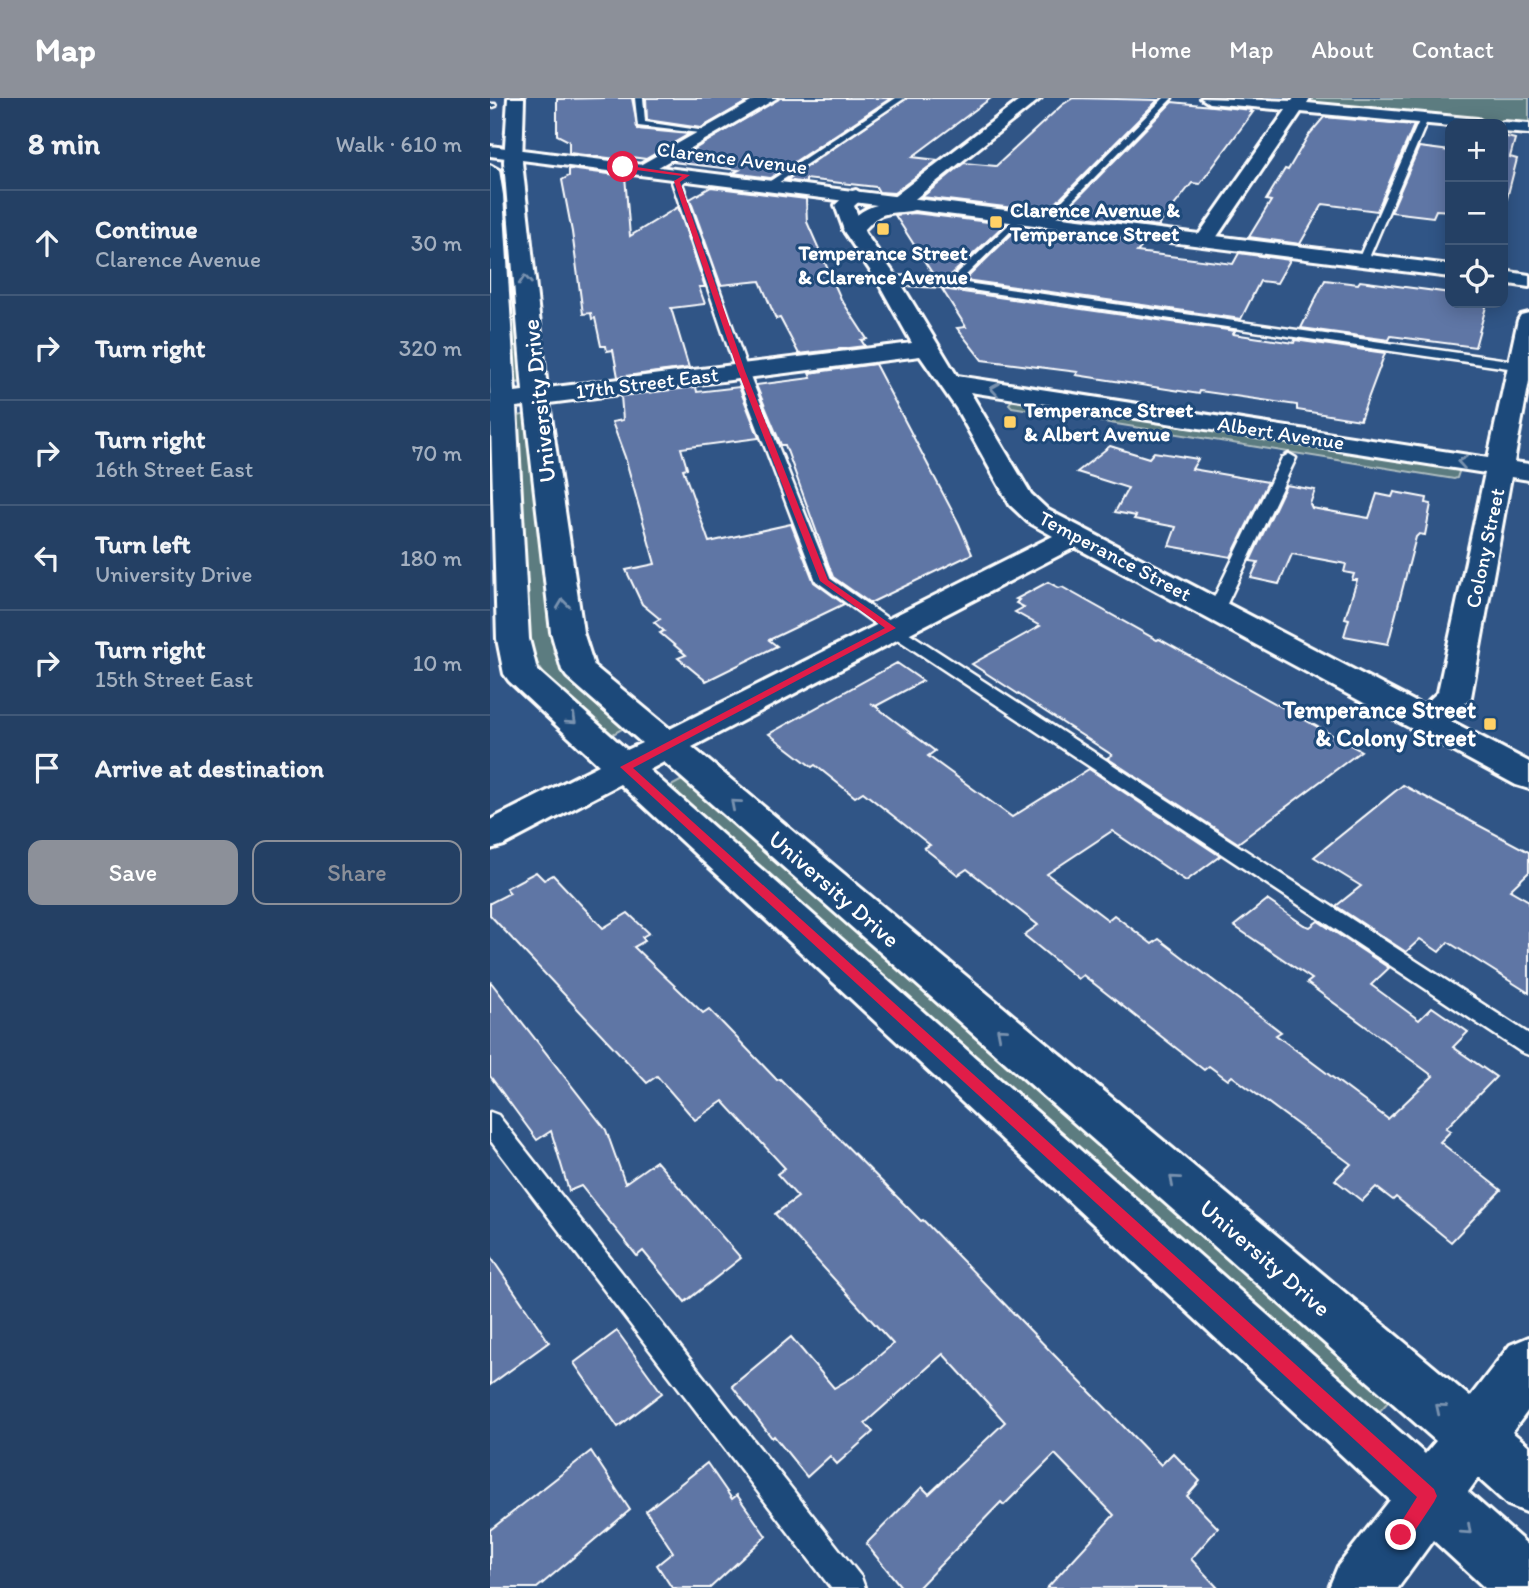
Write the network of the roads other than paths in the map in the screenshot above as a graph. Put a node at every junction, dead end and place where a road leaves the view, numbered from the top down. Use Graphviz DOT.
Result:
graph roads {
  1 [pos="516,98"];
  2 [pos="639,98"];
  3 [pos="769,98"];
  4 [pos="901,98"];
  5 [pos="1033,98"];
  6 [pos="1168,98"];
  7 [pos="1209,98"];
  8 [pos="1299,102"];
  9 [pos="1424,119"];
  10 [pos="1445,121"];
  11 [pos="1508,127"];
  12 [pos="1529,129"];
  13 [pos="708,132"];
  14 [pos="502,152"];
  15 [pos="642,169"];
  16 [pos="688,175"];
  17 [pos="769,185"];
  18 [pos="498,188"];
  19 [pos="856,196"];
  20 [pos="900,202"];
  21 [pos="926,205"];
  22 [pos="1020,217"];
  23 [pos="1048,220"];
  24 [pos="853,230"];
  25 [pos="1205,240"];
  26 [pos="1363,260"];
  27 [pos="1445,270"];
  28 [pos="1508,279"];
  29 [pos="1529,281"];
  30 [pos="889,282"];
  31 [pos="951,284"];
  32 [pos="1529,320"];
  33 [pos="929,348"];
  34 [pos="1524,366"];
  35 [pos="742,371"];
  36 [pos="951,382"];
  37 [pos="536,397"];
  38 [pos="496,402"];
  39 [pos="968,406"];
  40 [pos="1289,458"];
  41 [pos="1529,472"];
  42 [pos="1498,480"];
  43 [pos="1529,497"];
  44 [pos="1075,536"];
  45 [pos="1216,610"];
  46 [pos="891,628"];
  47 [pos="1427,722"];
  48 [pos="667,746"];
  49 [pos="625,767"];
  50 [pos="1529,777"];
  51 [pos="490,836"];
  52 [pos="1529,1046"];
  53 [pos="490,1122"];
  54 [pos="1529,1364"];
  55 [pos="1473,1436"];
  56 [pos="1529,1484"];
  57 [pos="1428,1496"];
  58 [pos="1529,1587"];
  59 [pos="850,1588"];
  60 [pos="1360,1588"];
  1 -- 14 [label="street, University Drive"];
  2 -- 13 [label="lane"];
  3 -- 13 [label="street"];
  4 -- 17 [label="lane"];
  5 -- 20 [label="street"];
  6 -- 23 [label="lane"];
  7 -- 8 [label="street"];
  8 -- 9 [label="street"];
  8 -- 25 [label="street"];
  9 -- 10 [label="street"];
  9 -- 26 [label="lane"];
  11 -- 12 [label="street"];
  13 -- 15 [label="street"];
  14 -- 15 [label="street, Clarence Avenue"];
  14 -- 18 [label="street, University Drive"];
  15 -- 16 [label="street, Clarence Avenue"];
  16 -- 17 [label="street, Clarence Avenue"];
  16 -- 35 [label="lane"];
  17 -- 19 [label="street, Clarence Avenue"];
  37 -- 18 [label="street, University Drive, one-way"];
  18 -- 38 [label="street, University Drive"];
  19 -- 20 [label="street, Clarence Avenue"];
  19 -- 24 [label="street"];
  20 -- 21 [label="street, Clarence Avenue"];
  21 -- 22 [label="street"];
  21 -- 24 [label="street"];
  22 -- 23 [label="street"];
  22 -- 31 [label="lane"];
  23 -- 25 [label="street"];
  24 -- 30 [label="street, Temperance Street"];
  25 -- 26 [label="street"];
  26 -- 27 [label="street"];
  28 -- 29 [label="street"];
  30 -- 31 [label="lane"];
  30 -- 33 [label="street, Temperance Street"];
  31 -- 34 [label="lane"];
  32 -- 34 [label="street, Colony Street"];
  33 -- 35 [label="street, 17th Street East"];
  33 -- 36 [label="street, Temperance Street"];
  34 -- 42 [label="street, Colony Street"];
  35 -- 37 [label="street, 17th Street East"];
  35 -- 46 [label="lane"];
  36 -- 39 [label="street, Temperance Street"];
  42 -- 36 [label="street, Albert Avenue, one-way"];
  37 -- 38 [label="street, 17th Street East"];
  48 -- 37 [label="street, University Drive, one-way"];
  38 -- 49 [label="street, University Drive, one-way"];
  39 -- 40 [label="street, Albert Avenue"];
  39 -- 44 [label="street, Temperance Street"];
  40 -- 42 [label="street, Albert Avenue"];
  40 -- 45 [label="lane"];
  41 -- 42 [label="street, Albert Avenue"];
  42 -- 43 [label="street, Albert Avenue"];
  42 -- 47 [label="street, Colony Street"];
  44 -- 45 [label="street, Temperance Street"];
  44 -- 46 [label="street"];
  45 -- 47 [label="street, Temperance Street"];
  46 -- 48 [label="street"];
  46 -- 52 [label="lane"];
  47 -- 50 [label="street, Temperance Street"];
  48 -- 49 [label="street"];
  55 -- 48 [label="street, University Drive, one-way"];
  49 -- 51 [label="street"];
  49 -- 57 [label="street, University Drive"];
  53 -- 59 [label="lane"];
  54 -- 55 [label="street"];
  55 -- 56 [label="street, University Drive"];
  55 -- 57 [label="street"];
  57 -- 58 [label="street, University Drive, one-way"];
  57 -- 60 [label="street"];
}
